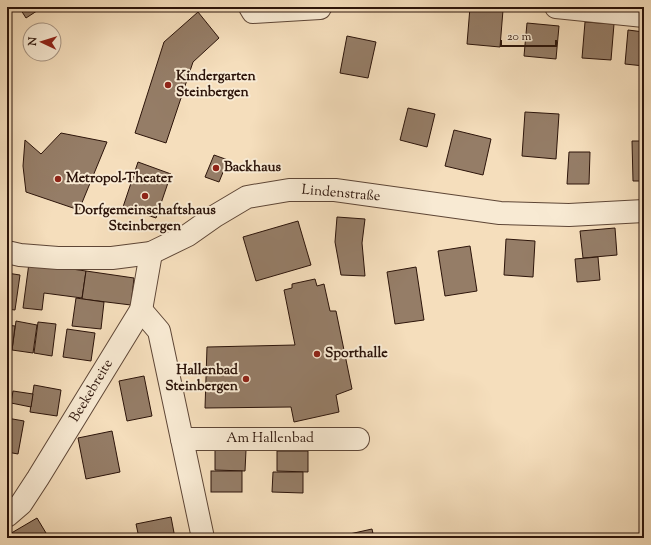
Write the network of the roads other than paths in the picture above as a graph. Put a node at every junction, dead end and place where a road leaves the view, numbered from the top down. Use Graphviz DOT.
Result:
graph roads {
  1 [pos="250,7"];
  2 [pos="556,7"];
  3 [pos="320,8"];
  4 [pos="644,16"];
  5 [pos="644,211"];
  6 [pos="7,252"];
  7 [pos="152,253"];
  8 [pos="141,310"];
  9 [pos="182,439"];
  10 [pos="358,439"];
  11 [pos="7,516"];
  12 [pos="203,538"];
  1 -- 3 [label="street"];
  2 -- 4 [label="street"];
  5 -- 7 [label="street, Lindenstraße"];
  6 -- 7 [label="street, Lindenstraße"];
  7 -- 8 [label="street, Beekebreite"];
  8 -- 9 [label="street"];
  8 -- 11 [label="street, Beekebreite"];
  9 -- 10 [label="street, Am Hallenbad"];
  9 -- 12 [label="street"];
}
